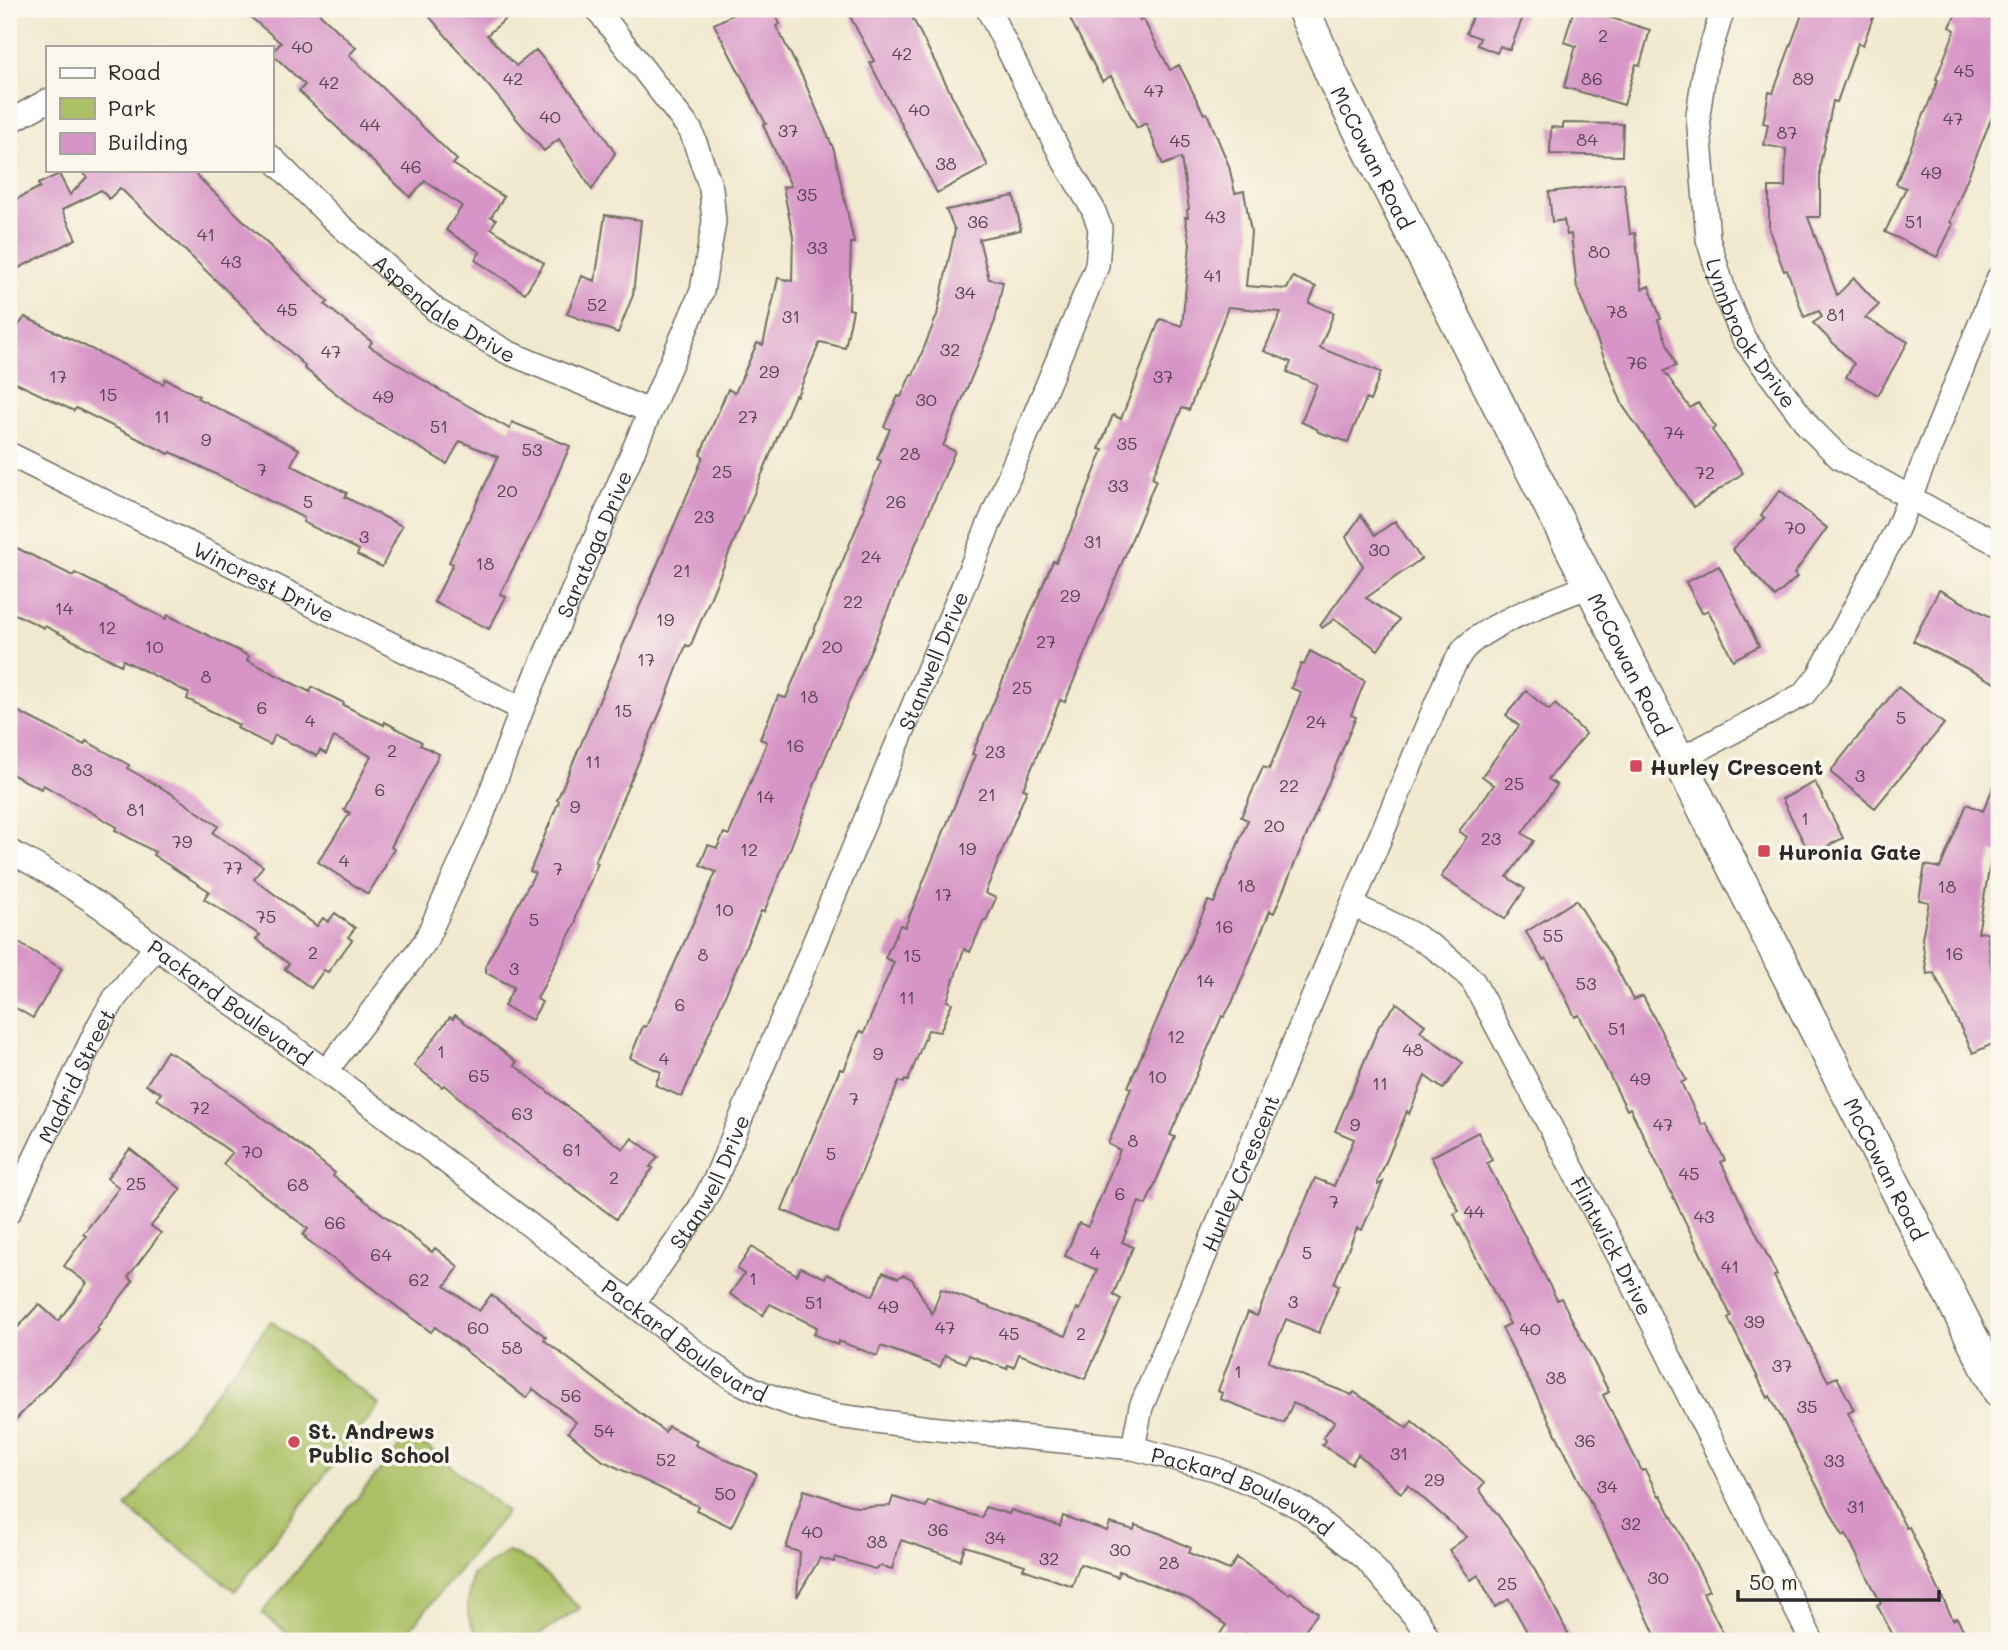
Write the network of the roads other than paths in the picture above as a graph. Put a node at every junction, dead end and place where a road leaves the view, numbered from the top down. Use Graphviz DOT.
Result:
graph roads {
  1 [pos="988,9"];
  2 [pos="1303,9"];
  3 [pos="1723,9"];
  4 [pos="603,11"];
  5 [pos="46,102"];
  6 [pos="9,122"];
  7 [pos="273,159"];
  8 [pos="1999,277"];
  9 [pos="649,411"];
  10 [pos="9,454"];
  11 [pos="1910,498"];
  12 [pos="1999,544"];
  13 [pos="1592,585"];
  14 [pos="522,709"];
  15 [pos="1679,760"];
  16 [pos="9,851"];
  17 [pos="1352,905"];
  18 [pos="155,948"];
  19 [pos="326,1071"];
  20 [pos="9,1212"];
  21 [pos="634,1304"];
  22 [pos="1999,1391"];
  23 [pos="1133,1448"];
  24 [pos="1430,1641"];
  25 [pos="1812,1641"];
  1 -- 21 [label="street, Stanwell Drive"];
  2 -- 13 [label="main road, McCowan Road"];
  3 -- 11 [label="street, Lynnbrook Drive"];
  4 -- 9 [label="street, Saratoga Drive"];
  5 -- 6 [label="street"];
  7 -- 9 [label="street, Aspendale Drive"];
  8 -- 11 [label="street"];
  9 -- 14 [label="street, Saratoga Drive"];
  10 -- 14 [label="street, Wincrest Drive"];
  11 -- 12 [label="street, Lynnbrook Drive"];
  11 -- 15 [label="street"];
  13 -- 15 [label="main road, McCowan Road"];
  13 -- 17 [label="street, Hurley Crescent"];
  14 -- 19 [label="street, Saratoga Drive"];
  15 -- 22 [label="main road, McCowan Road"];
  16 -- 18 [label="street, Packard Boulevard"];
  17 -- 23 [label="street, Hurley Crescent"];
  17 -- 25 [label="street, Flintwick Drive"];
  18 -- 19 [label="street, Packard Boulevard"];
  18 -- 20 [label="street, Madrid Street"];
  19 -- 21 [label="street, Packard Boulevard"];
  21 -- 23 [label="street, Packard Boulevard"];
  23 -- 24 [label="street, Packard Boulevard"];
}
